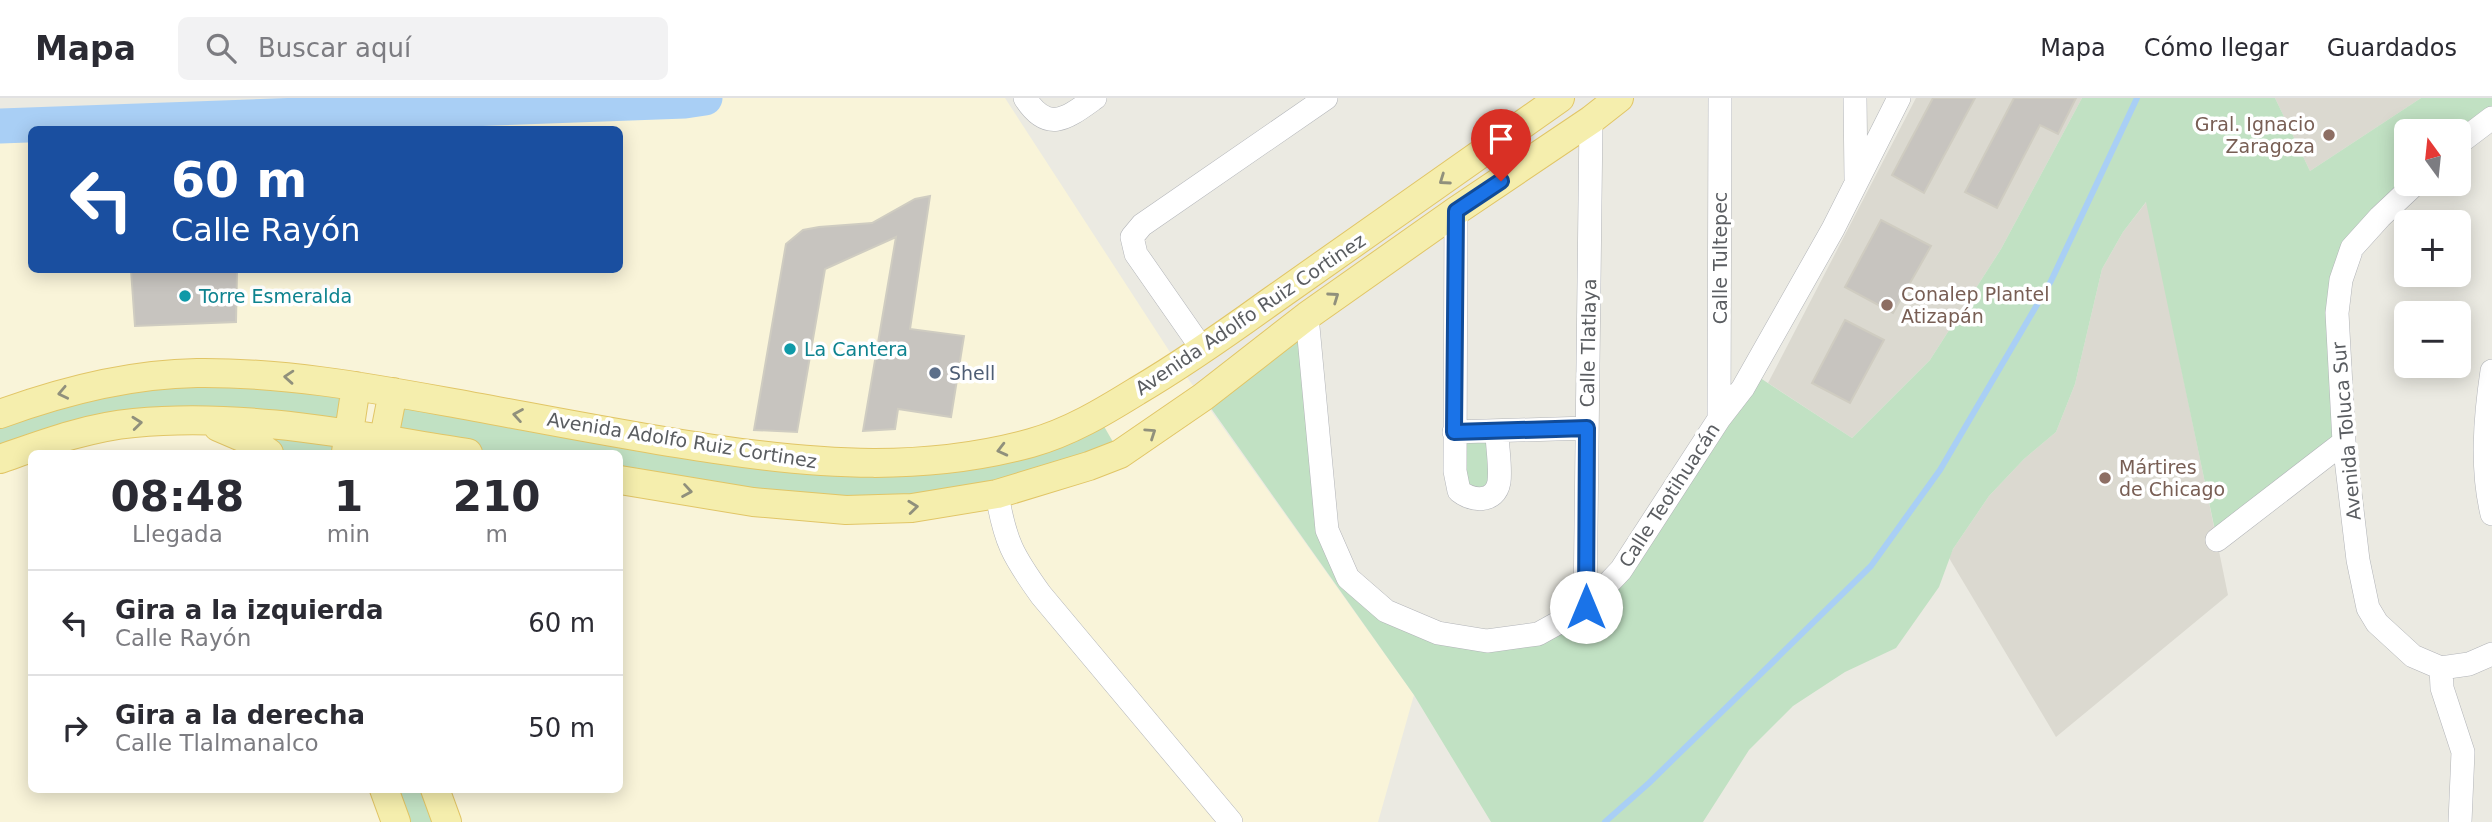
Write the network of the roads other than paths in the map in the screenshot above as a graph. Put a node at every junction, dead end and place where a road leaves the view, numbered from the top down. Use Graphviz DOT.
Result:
graph roads {
  1 [pos="1025,98"];
  2 [pos="1095,98"];
  3 [pos="1326,98"];
  4 [pos="1560,98"];
  5 [pos="1619,98"];
  6 [pos="1720,98"];
  7 [pos="1855,98"];
  8 [pos="1899,98"];
  9 [pos="2492,118"];
  10 [pos="1591,121"];
  11 [pos="2471,134"];
  12 [pos="1856,184"];
  13 [pos="2402,196"];
  14 [pos="1456,211"];
  15 [pos="1307,316"];
  16 [pos="1203,350"];
  17 [pos="2492,371"];
  18 [pos="356,386"];
  19 [pos="393,392"];
  20 [pos="0,414"];
  21 [pos="195,419"];
  22 [pos="1719,419"];
  23 [pos="1089,420"];
  24 [pos="1587,428"];
  25 [pos="1497,430"];
  26 [pos="1454,432"];
  27 [pos="1036,442"];
  28 [pos="2344,442"];
  29 [pos="346,444"];
  30 [pos="382,447"];
  31 [pos="264,450"];
  32 [pos="425,450"];
  33 [pos="1109,458"];
  34 [pos="0,459"];
  35 [pos="623,480"];
  36 [pos="1048,480"];
  37 [pos="997,494"];
  38 [pos="2492,514"];
  39 [pos="2217,540"];
  40 [pos="1586,607"];
  41 [pos="2492,654"];
  42 [pos="2441,668"];
  43 [pos="385,793"];
  44 [pos="436,793"];
  45 [pos="396,822"];
  46 [pos="447,822"];
  47 [pos="1231,822"];
  48 [pos="2460,822"];
  1 -- 2 [label="street"];
  3 -- 16 [label="street"];
  4 -- 16 [label="main road, Avenida Adolfo Ruiz Cortinez, one-way"];
  5 -- 10 [label="main road, Avenida Adolfo Ruiz Cortinez"];
  6 -- 22 [label="street, Calle Tultepec"];
  7 -- 12 [label="street"];
  8 -- 12 [label="street, Calle Teotihuacán"];
  9 -- 11 [label="street"];
  10 -- 14 [label="main road, Avenida Adolfo Ruiz Cortinez"];
  10 -- 24 [label="street, Calle Tlatlaya"];
  12 -- 22 [label="street, Calle Teotihuacán"];
  13 -- 28 [label="street, Avenida Toluca Sur"];
  15 -- 14 [label="main road, Avenida Adolfo Ruiz Cortinez, one-way"];
  14 -- 26 [label="street"];
  33 -- 15 [label="main road, Avenida Adolfo Ruiz Cortinez, one-way"];
  15 -- 40 [label="street, Calle Teotihuacán"];
  16 -- 23 [label="main road, Avenida Adolfo Ruiz Cortinez"];
  17 -- 38 [label="street"];
  18 -- 19 [label="main road, Avenida Adolfo Ruiz Cortinez"];
  18 -- 20 [label="main road, Avenida Adolfo Ruiz Cortinez, one-way"];
  18 -- 29 [label="main road"];
  27 -- 19 [label="main road, Avenida Adolfo Ruiz Cortinez, one-way"];
  19 -- 30 [label="main road"];
  21 -- 29 [label="main road"];
  21 -- 31 [label="main road"];
  34 -- 21 [label="main road, one-way"];
  22 -- 40 [label="street, Calle Teotihuacán"];
  23 -- 27 [label="main road, Avenida Adolfo Ruiz Cortinez"];
  23 -- 33 [label="main road"];
  24 -- 25 [label="street"];
  24 -- 40 [label="street, Calle Tlatlaya"];
  25 -- 26 [label="street"];
  25 -- 26 [label="street"];
  27 -- 36 [label="main road"];
  28 -- 39 [label="street"];
  28 -- 42 [label="street, Avenida Toluca Sur"];
  29 -- 30 [label="main road"];
  30 -- 32 [label="main road"];
  33 -- 36 [label="main road, Avenida Adolfo Ruiz Cortinez"];
  35 -- 37 [label="main road, Avenida Adolfo Ruiz Cortinez, one-way"];
  36 -- 37 [label="main road, Avenida Adolfo Ruiz Cortinez"];
  37 -- 47 [label="street"];
  41 -- 42 [label="street"];
  42 -- 48 [label="street"];
  43 -- 45 [label="main road"];
  44 -- 46 [label="main road"];
}
